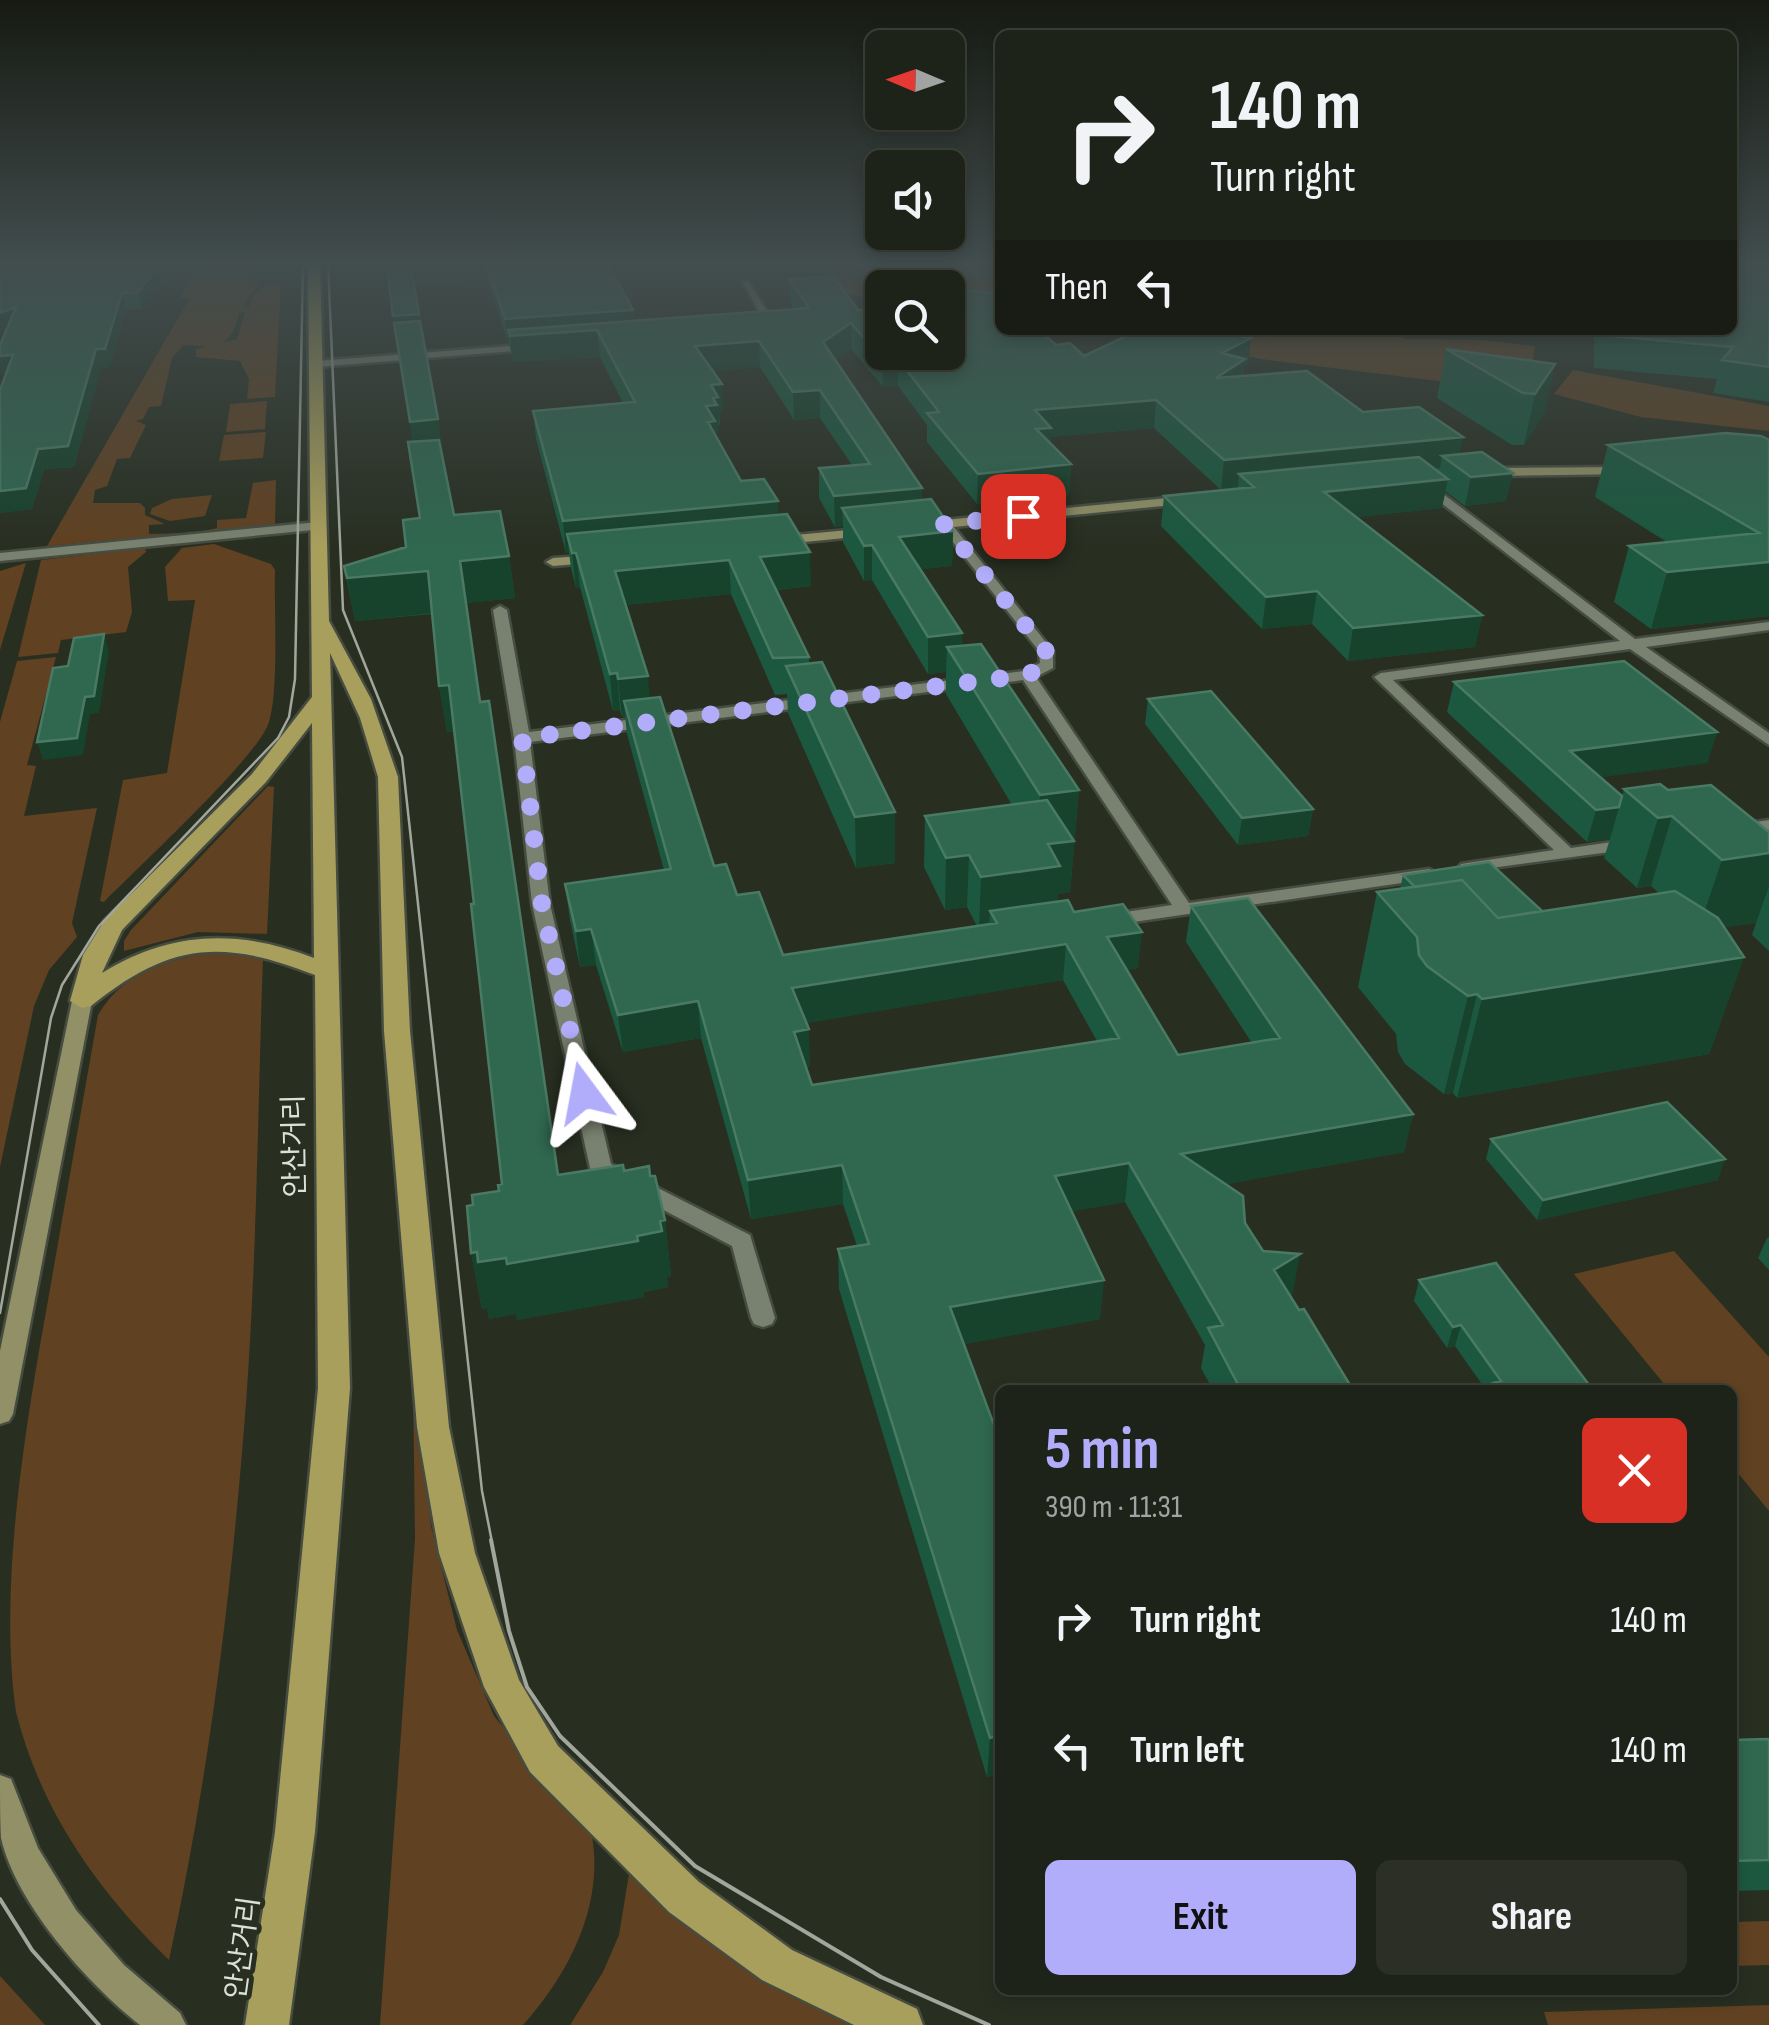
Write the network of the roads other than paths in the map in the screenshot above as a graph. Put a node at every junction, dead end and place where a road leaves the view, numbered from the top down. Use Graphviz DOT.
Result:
graph roads {
  1 [pos="317,358"];
  2 [pos="399,358"];
  3 [pos="317,364"];
  4 [pos="1638,471"];
  5 [pos="1474,473"];
  6 [pos="1436,476"];
  7 [pos="1417,478"];
  8 [pos="1397,480"];
  9 [pos="1200,499"];
  10 [pos="944,524"];
  11 [pos="318,526"];
  12 [pos="907,528"];
  13 [pos="888,530"];
  14 [pos="757,543"];
  15 [pos="0,557"];
  16 [pos="608,558"];
  17 [pos="554,562"];
  18 [pos="500,610"];
  19 [pos="320,618"];
  20 [pos="1769,626"];
  21 [pos="1631,642"];
  22 [pos="1027,675"];
  23 [pos="323,696"];
  24 [pos="522,738"];
  25 [pos="1769,740"];
  26 [pos="1769,825"];
  27 [pos="1714,833"];
  28 [pos="1659,840"];
  29 [pos="1568,853"];
  30 [pos="1184,908"];
  31 [pos="1087,922"];
  32 [pos="328,971"];
  33 [pos="82,1001"];
  34 [pos="763,1318"];
  35 [pos="0,1414"];
  36 [pos="0,1790"];
  37 [pos="168,2025"];
  38 [pos="267,2025"];
  39 [pos="901,2025"];
  1 -- 3 [label="main road, 안산거리"];
  2 -- 3 [label="street"];
  3 -- 11 [label="main road, 안산거리"];
  4 -- 5 [label="street"];
  6 -- 7 [label="street"];
  7 -- 8 [label="street"];
  7 -- 21 [label="street"];
  9 -- 10 [label="street"];
  10 -- 12 [label="street"];
  10 -- 22 [label="street"];
  11 -- 15 [label="street"];
  11 -- 19 [label="main road, 안산거리"];
  13 -- 14 [label="street"];
  16 -- 17 [label="street"];
  18 -- 24 [label="street"];
  19 -- 23 [label="main road, 안산거리"];
  19 -- 39 [label="main road"];
  20 -- 21 [label="street"];
  21 -- 25 [label="street"];
  21 -- 29 [label="street"];
  22 -- 24 [label="street"];
  22 -- 30 [label="street"];
  23 -- 32 [label="main road, 안산거리"];
  23 -- 33 [label="main road"];
  24 -- 34 [label="street"];
  26 -- 27 [label="street"];
  28 -- 29 [label="street"];
  29 -- 30 [label="street"];
  30 -- 31 [label="street"];
  32 -- 33 [label="main road"];
  32 -- 38 [label="main road, 안산거리"];
  33 -- 35 [label="street"];
  36 -- 37 [label="street"];
}
